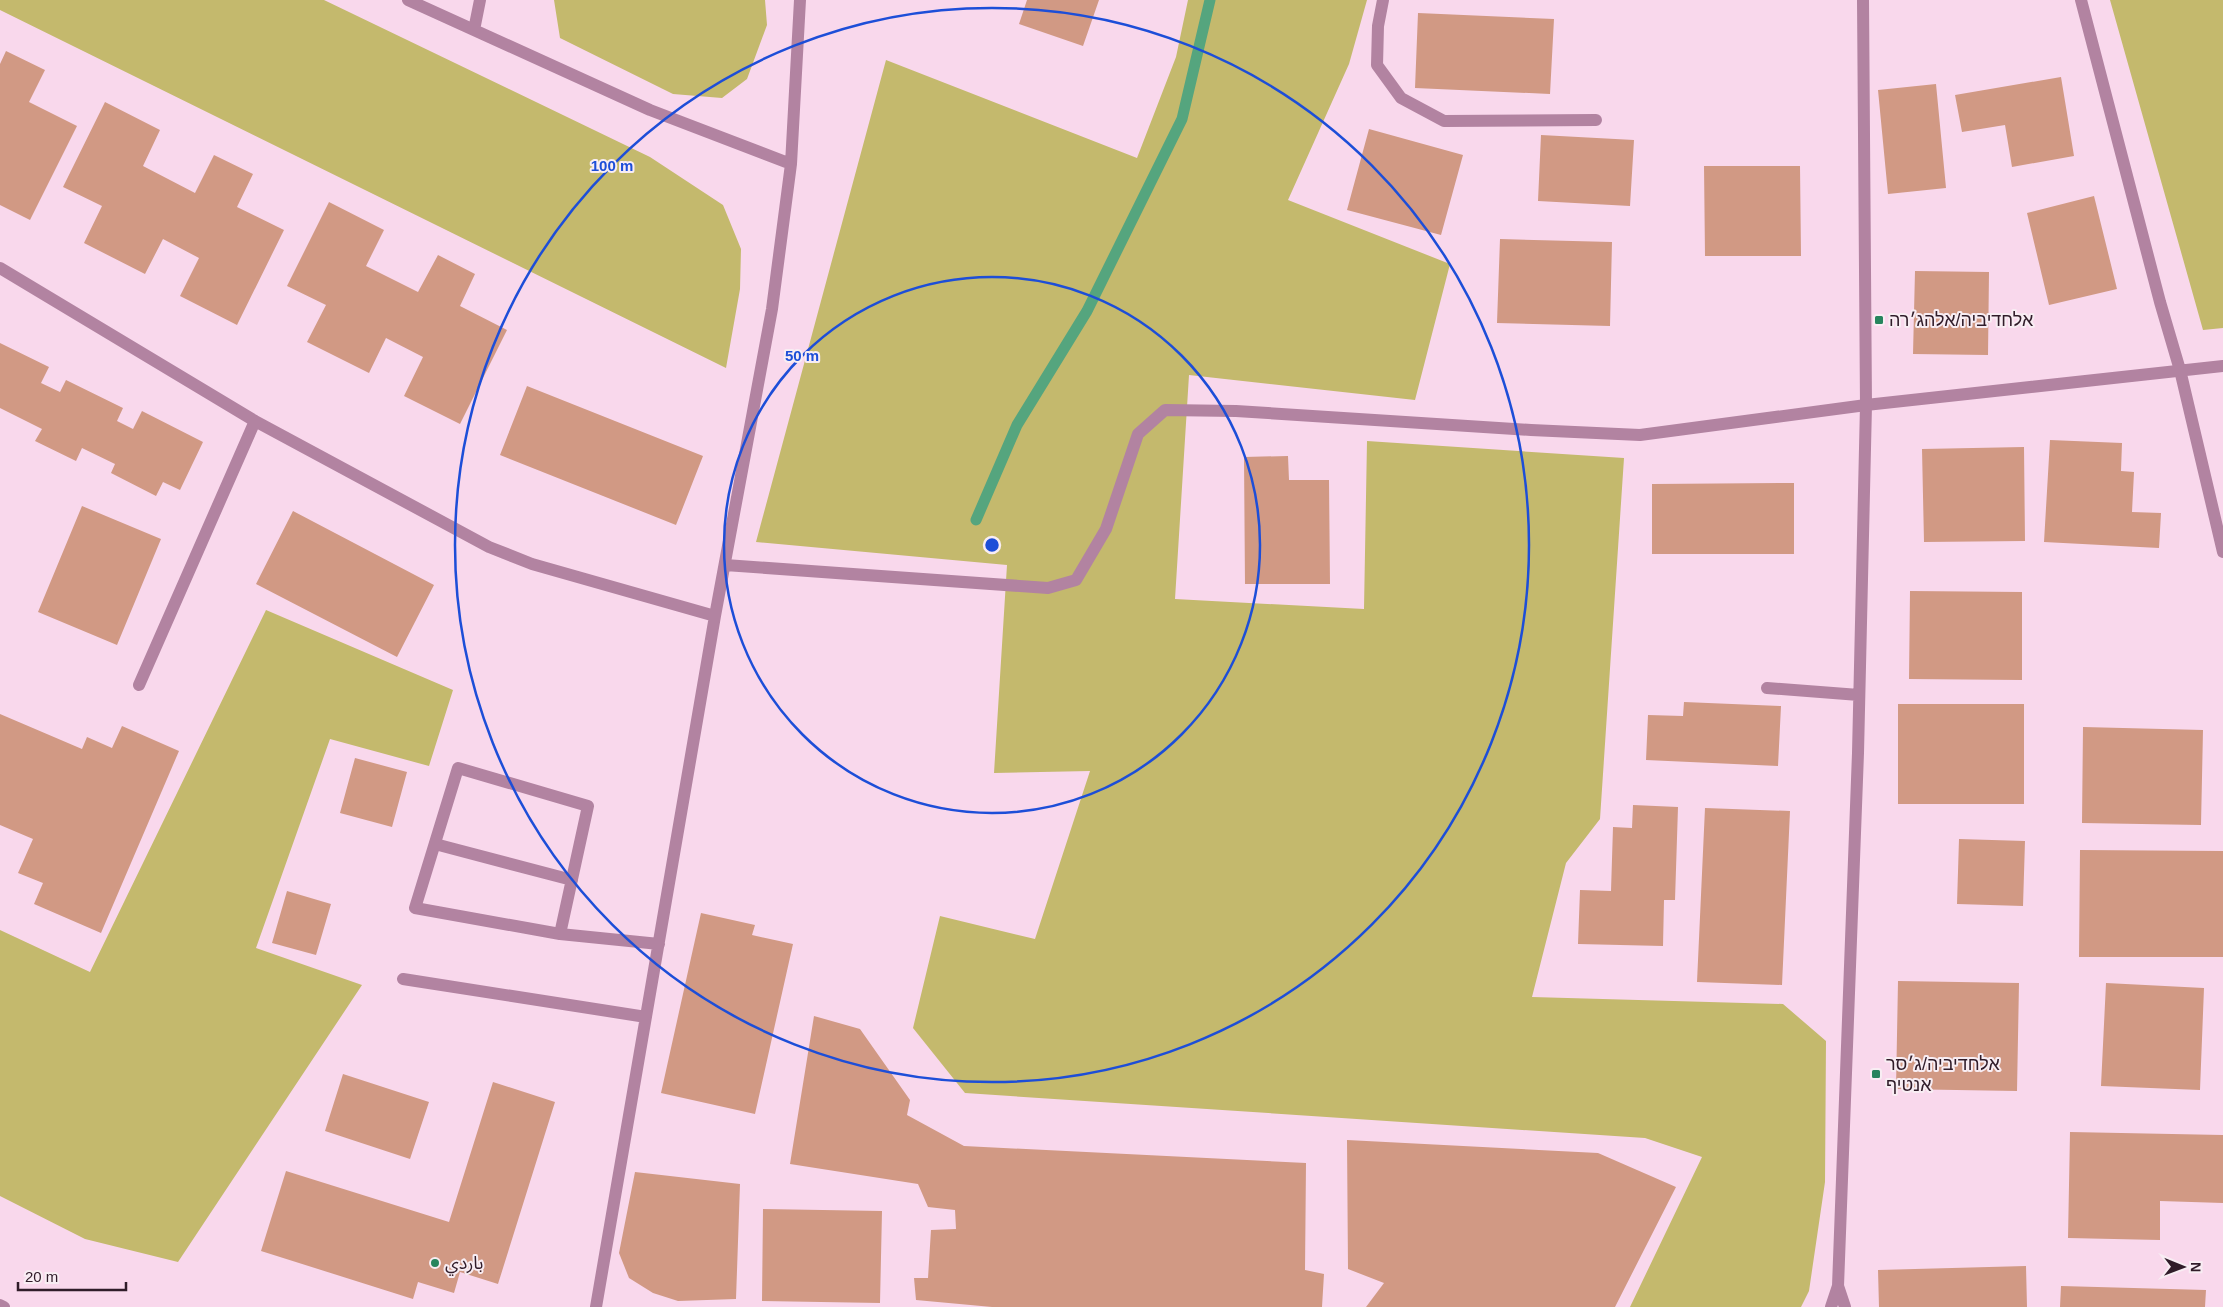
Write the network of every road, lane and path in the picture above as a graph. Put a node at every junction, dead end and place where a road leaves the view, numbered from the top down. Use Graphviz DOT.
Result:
graph roads {
  1 [pos="408,0"];
  2 [pos="480,0"];
  3 [pos="800,0"];
  4 [pos="1383,0"];
  5 [pos="1863,0"];
  6 [pos="2081,0"];
  7 [pos="474,30"];
  8 [pos="1596,120"];
  9 [pos="791,164"];
  10 [pos="0,268"];
  11 [pos="2223,366"];
  12 [pos="2180,370"];
  13 [pos="1866,406"];
  14 [pos="255,420"];
  15 [pos="2223,552"];
  16 [pos="725,565"];
  17 [pos="715,616"];
  18 [pos="139,685"];
  19 [pos="1767,688"];
  20 [pos="1859,695"];
  21 [pos="435,844"];
  22 [pos="572,880"];
  23 [pos="560,934"];
  24 [pos="659,944"];
  25 [pos="403,979"];
  26 [pos="646,1017"];
  27 [pos="1838,1286"];
  28 [pos="0,1305"];
  29 [pos="4,1307"];
  30 [pos="596,1307"];
  31 [pos="1831,1307"];
  32 [pos="1845,1307"];
  1 -- 7 [label="street"];
  2 -- 7 [label="street"];
  3 -- 9 [label="street"];
  4 -- 8 [label="street"];
  5 -- 13 [label="street"];
  6 -- 12 [label="street"];
  7 -- 9 [label="street"];
  9 -- 16 [label="street"];
  10 -- 14 [label="street"];
  11 -- 12 [label="street"];
  12 -- 13 [label="street"];
  12 -- 15 [label="street"];
  13 -- 16 [label="street"];
  13 -- 20 [label="street"];
  14 -- 17 [label="street"];
  14 -- 18 [label="street"];
  16 -- 17 [label="street"];
  17 -- 24 [label="street"];
  19 -- 20 [label="street"];
  20 -- 27 [label="street"];
  21 -- 22 [label="street"];
  21 -- 22 [label="street"];
  21 -- 23 [label="street"];
  22 -- 23 [label="street"];
  23 -- 24 [label="street"];
  24 -- 26 [label="street"];
  25 -- 26 [label="street"];
  26 -- 30 [label="street"];
  27 -- 31 [label="street"];
  27 -- 32 [label="street"];
  28 -- 29 [label="street"];
}
